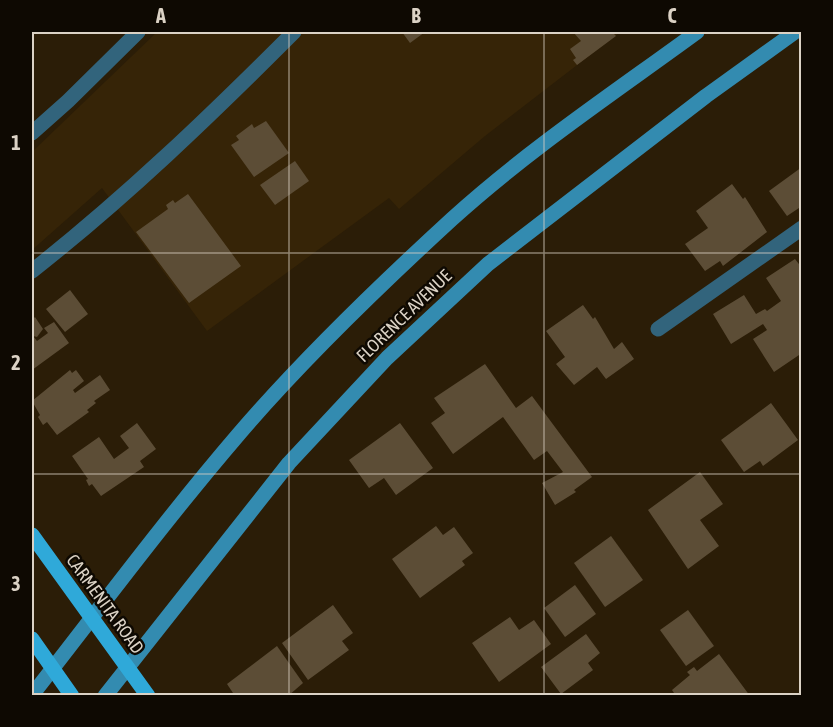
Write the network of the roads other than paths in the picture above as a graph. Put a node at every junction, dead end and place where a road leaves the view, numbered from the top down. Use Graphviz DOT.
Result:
graph roads {
  1 [pos="138,32"];
  2 [pos="294,32"];
  3 [pos="697,32"];
  4 [pos="795,32"];
  5 [pos="32,133"];
  6 [pos="801,228"];
  7 [pos="32,271"];
  8 [pos="658,329"];
  9 [pos="32,535"];
  10 [pos="91,617"];
  11 [pos="32,639"];
  12 [pos="53,668"];
  13 [pos="128,668"];
  14 [pos="32,695"];
  15 [pos="72,696"];
  16 [pos="105,696"];
  17 [pos="148,696"];
  1 -- 5 [label="lane"];
  2 -- 7 [label="lane"];
  3 -- 10 [label="main road, FLORENCE AVENUE"];
  4 -- 13 [label="main road, FLORENCE AVENUE"];
  6 -- 8 [label="lane"];
  9 -- 10 [label="main road, CARMENITA ROAD"];
  10 -- 12 [label="main road, FLORENCE AVENUE"];
  10 -- 13 [label="main road, CARMENITA ROAD"];
  11 -- 12 [label="main road"];
  12 -- 14 [label="main road, FLORENCE AVENUE"];
  12 -- 15 [label="main road"];
  13 -- 16 [label="main road, FLORENCE AVENUE"];
  13 -- 17 [label="main road, CARMENITA ROAD"];
}
